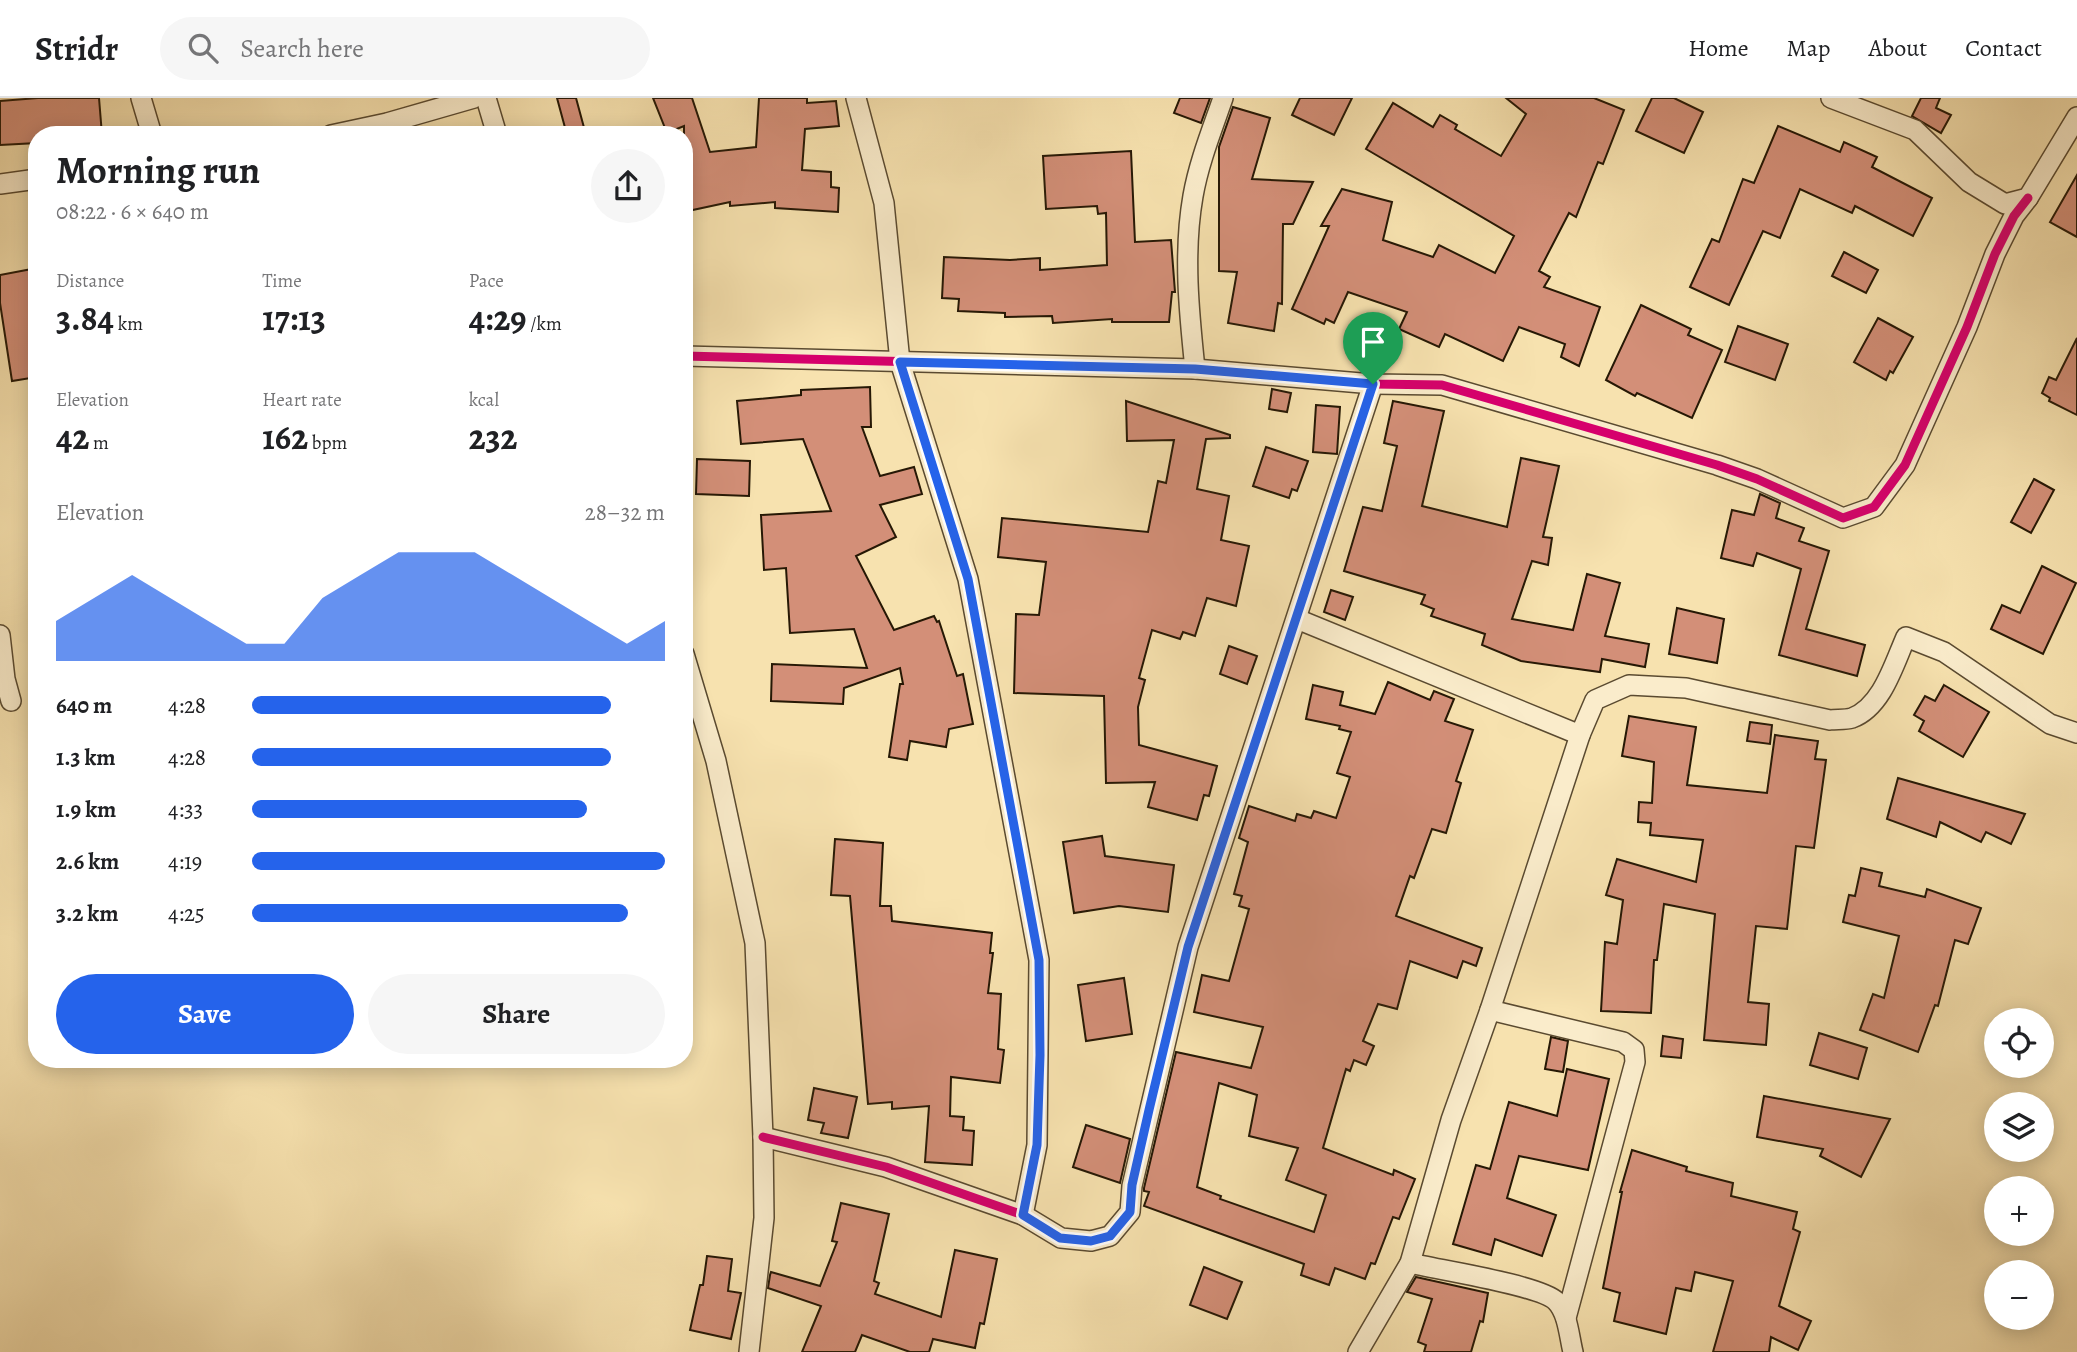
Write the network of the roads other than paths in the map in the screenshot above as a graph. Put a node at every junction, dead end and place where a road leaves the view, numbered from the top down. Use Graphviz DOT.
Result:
graph roads {
  1 [pos="141,98"];
  2 [pos="474,98"];
  3 [pos="486,98"];
  4 [pos="856,98"];
  5 [pos="1223,98"];
  6 [pos="1831,98"];
  7 [pos="2077,117"];
  8 [pos="149,126"];
  9 [pos="373,126"];
  10 [pos="494,126"];
  11 [pos="28,180"];
  12 [pos="0,184"];
  13 [pos="2028,198"];
  14 [pos="693,356"];
  15 [pos="900,362"];
  16 [pos="1195,369"];
  17 [pos="1373,384"];
  18 [pos="1297,619"];
  19 [pos="0,635"];
  20 [pos="693,684"];
  21 [pos="11,701"];
  22 [pos="2077,733"];
  23 [pos="1580,735"];
  24 [pos="1490,1010"];
  25 [pos="763,1137"];
  26 [pos="1023,1215"];
  27 [pos="1410,1263"];
  28 [pos="1566,1318"];
  29 [pos="749,1352"];
  30 [pos="1358,1352"];
  31 [pos="1573,1352"];
  1 -- 8 [label="street"];
  2 -- 9 [label="street"];
  3 -- 10 [label="street"];
  4 -- 15 [label="street"];
  5 -- 16 [label="street"];
  6 -- 13 [label="street"];
  7 -- 13 [label="street"];
  11 -- 12 [label="street"];
  13 -- 17 [label="street"];
  14 -- 15 [label="street"];
  15 -- 16 [label="street"];
  15 -- 26 [label="street"];
  16 -- 17 [label="street"];
  17 -- 18 [label="street"];
  18 -- 23 [label="street"];
  18 -- 26 [label="street"];
  19 -- 21 [label="street"];
  20 -- 25 [label="street"];
  22 -- 23 [label="street"];
  23 -- 24 [label="street"];
  24 -- 27 [label="street"];
  24 -- 28 [label="street"];
  25 -- 26 [label="street"];
  25 -- 29 [label="street"];
  27 -- 28 [label="street"];
  27 -- 30 [label="street"];
  28 -- 31 [label="street"];
}
